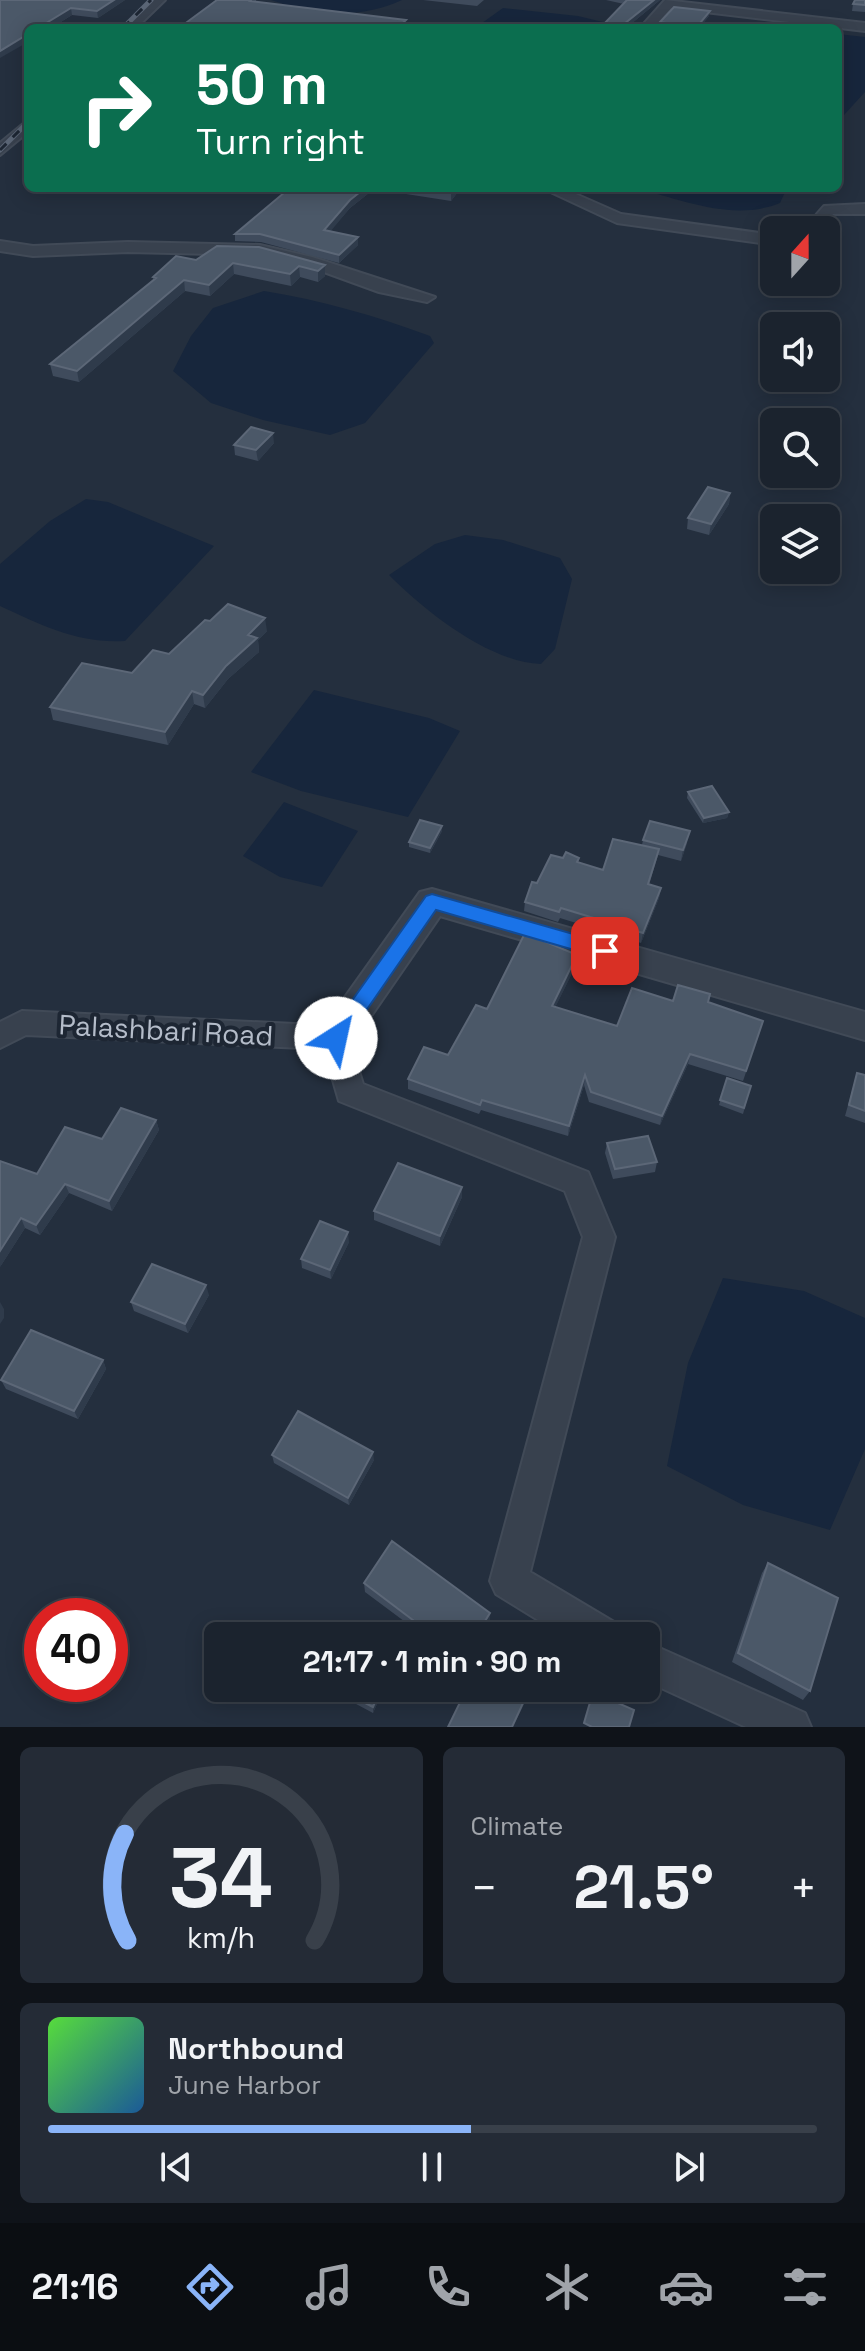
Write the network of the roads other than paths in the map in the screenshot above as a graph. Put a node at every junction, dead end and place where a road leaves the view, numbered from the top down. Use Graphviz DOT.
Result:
graph roads {
  1 [pos="159,0"];
  2 [pos="669,2"];
  3 [pos="133,24"];
  4 [pos="650,24"];
  5 [pos="841,24"];
  6 [pos="842,24"];
  7 [pos="865,27"];
  8 [pos="24,128"];
  9 [pos="0,151"];
  10 [pos="559,192"];
  11 [pos="865,209"];
  12 [pos="823,216"];
  13 [pos="760,238"];
  14 [pos="0,246"];
  15 [pos="427,297"];
  16 [pos="865,1026"];
  17 [pos="0,1036"];
  18 [pos="336,1038"];
  19 [pos="577,1622"];
  20 [pos="660,1667"];
  21 [pos="791,1727"];
  1 -- 3 [label="street"];
  2 -- 4 [label="street"];
  2 -- 5 [label="street"];
  6 -- 7 [label="street"];
  8 -- 9 [label="street"];
  10 -- 13 [label="street"];
  11 -- 12 [label="street"];
  14 -- 15 [label="street"];
  16 -- 18 [label="street"];
  17 -- 18 [label="street, Palashbari Road"];
  18 -- 19 [label="street"];
  20 -- 21 [label="street"];
}
